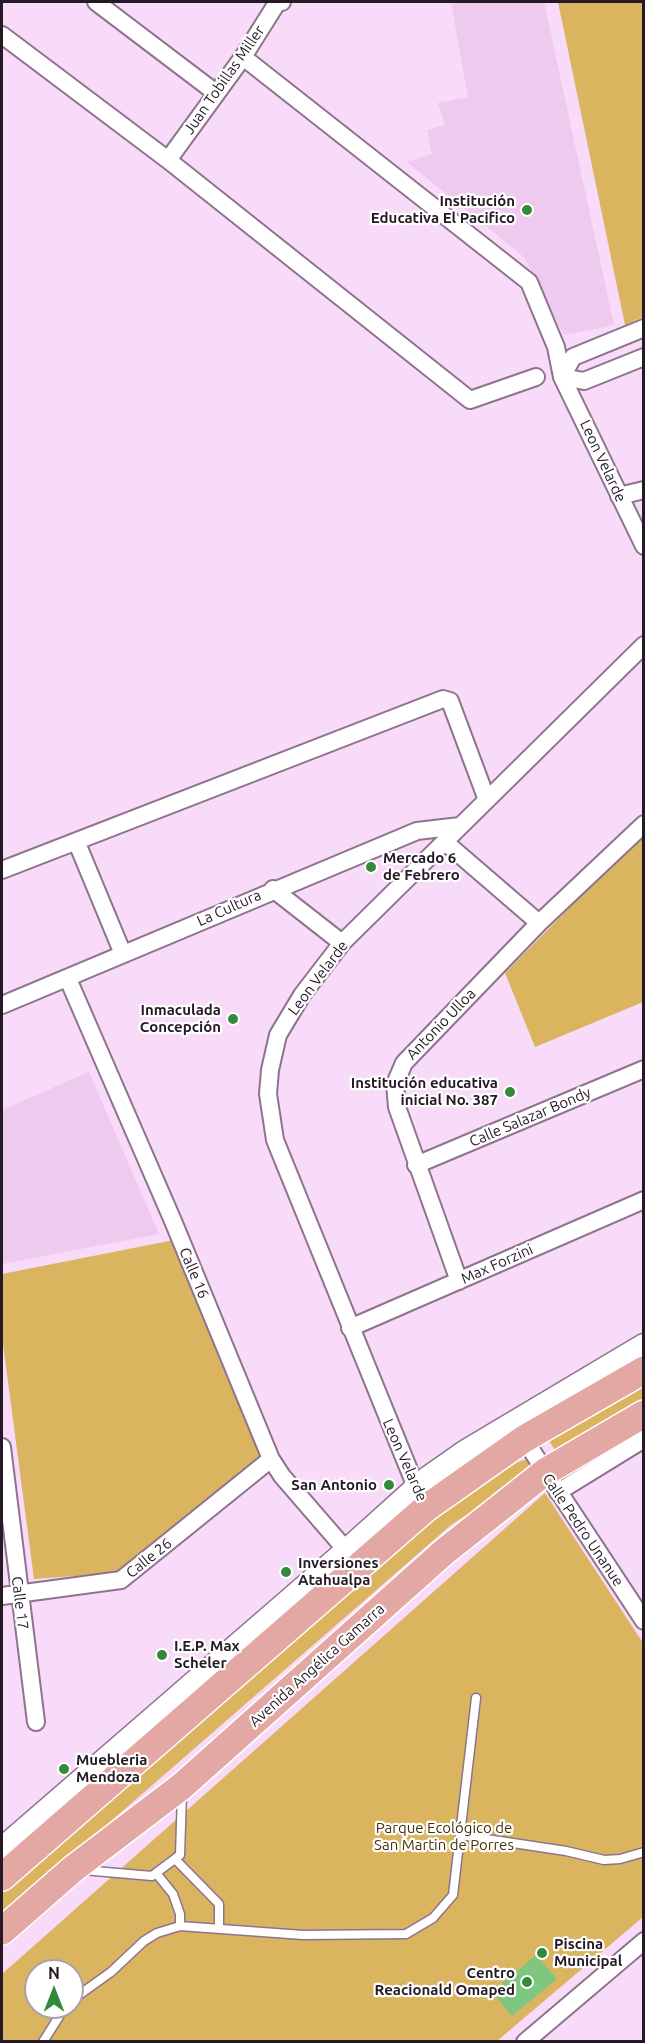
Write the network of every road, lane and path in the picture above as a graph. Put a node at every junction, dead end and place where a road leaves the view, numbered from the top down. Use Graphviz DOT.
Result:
graph roads {
  1 [pos="96,2"];
  2 [pos="278,2"];
  3 [pos="2,35"];
  4 [pos="243,57"];
  5 [pos="216,93"];
  6 [pos="168,160"];
  7 [pos="644,328"];
  8 [pos="644,357"];
  9 [pos="536,377"];
  10 [pos="562,377"];
  11 [pos="644,490"];
  12 [pos="619,496"];
  13 [pos="644,546"];
  14 [pos="644,645"];
  15 [pos="487,800"];
  16 [pos="644,824"];
  17 [pos="460,826"];
  18 [pos="445,842"];
  19 [pos="77,843"];
  20 [pos="2,870"];
  21 [pos="273,889"];
  22 [pos="539,923"];
  23 [pos="342,943"];
  24 [pos="123,954"];
  25 [pos="68,979"];
  26 [pos="2,1005"];
  27 [pos="644,1069"];
  28 [pos="416,1165"];
  29 [pos="644,1200"];
  30 [pos="459,1281"];
  31 [pos="350,1328"];
  32 [pos="644,1346"];
  33 [pos="644,1370"];
  34 [pos="644,1414"];
  35 [pos="524,1439"];
  36 [pos="644,1439"];
  37 [pos="2,1447"];
  38 [pos="271,1459"];
  39 [pos="551,1482"];
  40 [pos="421,1498"];
  41 [pos="346,1550"];
  42 [pos="19,1594"];
  43 [pos="2,1596"];
  44 [pos="644,1621"];
  45 [pos="476,1698"];
  46 [pos="36,1722"];
  47 [pos="182,1786"];
  48 [pos="460,1835"];
  49 [pos="2,1848"];
  50 [pos="644,1852"];
  51 [pos="175,1859"];
  52 [pos="73,1869"];
  53 [pos="156,1873"];
  54 [pos="2,1877"];
  55 [pos="180,1926"];
  56 [pos="219,1929"];
  57 [pos="2,1931"];
  58 [pos="644,1941"];
  59 [pos="84,1991"];
  60 [pos="57,2019"];
  61 [pos="43,2042"];
  62 [pos="525,2042"];
  1 -- 5 [label="street"];
  2 -- 4 [label="street, Juan Tobillas Miller"];
  3 -- 6 [label="street"];
  4 -- 5 [label="street, Juan Tobillas Miller"];
  4 -- 10 [label="street, Leon Velarde"];
  5 -- 6 [label="street, Juan Tobillas Miller"];
  6 -- 9 [label="street"];
  7 -- 10 [label="street"];
  8 -- 10 [label="street"];
  10 -- 12 [label="street, Leon Velarde"];
  11 -- 12 [label="street"];
  12 -- 13 [label="street, Leon Velarde"];
  14 -- 15 [label="street, Leon Velarde"];
  15 -- 17 [label="street, Leon Velarde"];
  15 -- 19 [label="street"];
  16 -- 22 [label="street, Antonio Ulloa"];
  17 -- 18 [label="street, Leon Velarde"];
  17 -- 21 [label="street, La Cultura"];
  18 -- 22 [label="street"];
  18 -- 23 [label="street, Leon Velarde"];
  19 -- 20 [label="street"];
  19 -- 24 [label="street"];
  21 -- 23 [label="street"];
  21 -- 24 [label="street, La Cultura"];
  22 -- 28 [label="street, Antonio Ulloa"];
  23 -- 31 [label="street, Leon Velarde"];
  24 -- 25 [label="street, La Cultura"];
  25 -- 26 [label="street, La Cultura"];
  25 -- 38 [label="street, Calle 16"];
  27 -- 28 [label="street, Calle Salazar Bondy"];
  28 -- 30 [label="street, Antonio Ulloa"];
  29 -- 30 [label="street, Max Forzini"];
  30 -- 31 [label="street, Max Forzini"];
  31 -- 40 [label="street, Leon Velarde"];
  32 -- 40 [label="main road"];
  33 -- 35 [label="main road"];
  34 -- 39 [label="main road, Avenida Angélica Gamarra"];
  35 -- 39 [label="street, Calle Pedro Unanue"];
  35 -- 40 [label="main road"];
  36 -- 39 [label="street, Avenida Angélica Gamarra"];
  37 -- 42 [label="street, Calle 17"];
  38 -- 41 [label="street, Calle 16"];
  38 -- 42 [label="street, Calle 26"];
  39 -- 44 [label="street, Calle Pedro Unanue"];
  39 -- 47 [label="main road, Avenida Angélica Gamarra"];
  40 -- 41 [label="street"];
  40 -- 54 [label="main road"];
  41 -- 49 [label="street"];
  42 -- 43 [label="street, Calle 26"];
  42 -- 46 [label="street, Calle 17"];
  45 -- 48 [label="lane"];
  47 -- 51 [label="lane"];
  47 -- 52 [label="main road, Avenida Angélica Gamarra"];
  48 -- 50 [label="lane"];
  48 -- 56 [label="lane"];
  51 -- 53 [label="lane"];
  51 -- 56 [label="lane"];
  52 -- 53 [label="lane"];
  52 -- 57 [label="main road, Avenida Angélica Gamarra"];
  53 -- 55 [label="lane"];
  55 -- 56 [label="lane"];
  55 -- 59 [label="lane"];
  58 -- 62 [label="street"];
  60 -- 61 [label="lane"];
}
